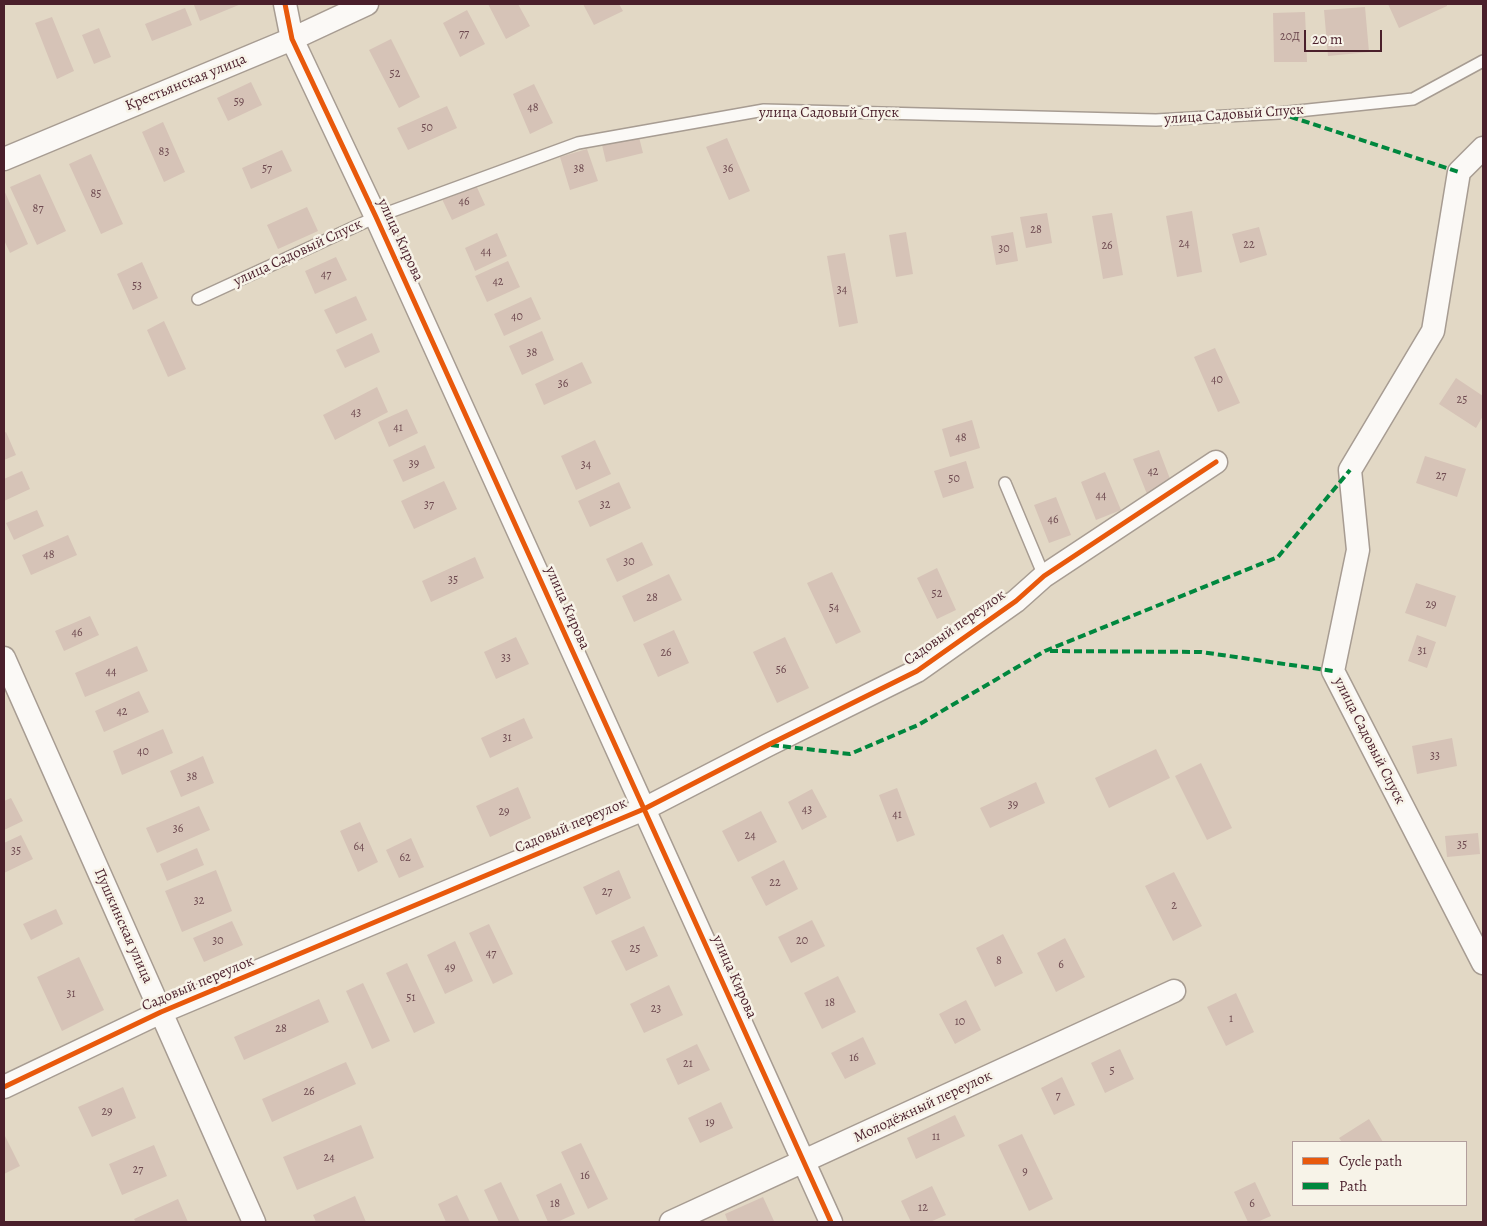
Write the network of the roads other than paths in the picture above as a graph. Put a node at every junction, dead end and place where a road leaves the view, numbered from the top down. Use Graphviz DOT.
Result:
graph roads {
  1 [pos="286,4"];
  2 [pos="368,4"];
  3 [pos="292,39"];
  4 [pos="1483,61"];
  5 [pos="1483,148"];
  6 [pos="4,159"];
  7 [pos="376,217"];
  8 [pos="198,298"];
  9 [pos="1216,462"];
  10 [pos="1005,483"];
  11 [pos="1044,576"];
  12 [pos="4,658"];
  13 [pos="644,809"];
  14 [pos="1483,963"];
  15 [pos="1174,991"];
  16 [pos="161,1012"];
  17 [pos="4,1087"];
  18 [pos="804,1162"];
  19 [pos="254,1222"];
  20 [pos="671,1222"];
  21 [pos="831,1222"];
  1 -- 3 [label="street, улица Кирова"];
  2 -- 3 [label="street, Крестьянская улица"];
  3 -- 6 [label="street, Крестьянская улица"];
  3 -- 7 [label="street, улица Кирова"];
  4 -- 7 [label="lane, улица Садовый Спуск"];
  5 -- 14 [label="street, улица Садовый Спуск"];
  7 -- 8 [label="lane, улица Садовый Спуск"];
  7 -- 13 [label="street, улица Кирова"];
  9 -- 11 [label="street, Садовый переулок"];
  10 -- 11 [label="lane"];
  11 -- 13 [label="street, Садовый переулок"];
  12 -- 16 [label="street, Пушкинская улица"];
  13 -- 16 [label="street, Садовый переулок"];
  13 -- 18 [label="street, улица Кирова"];
  15 -- 18 [label="street, Молодёжный переулок"];
  16 -- 17 [label="street, Садовый переулок"];
  16 -- 19 [label="street, Пушкинская улица"];
  18 -- 20 [label="street, Молодёжный переулок"];
  18 -- 21 [label="street, улица Кирова"];
}
